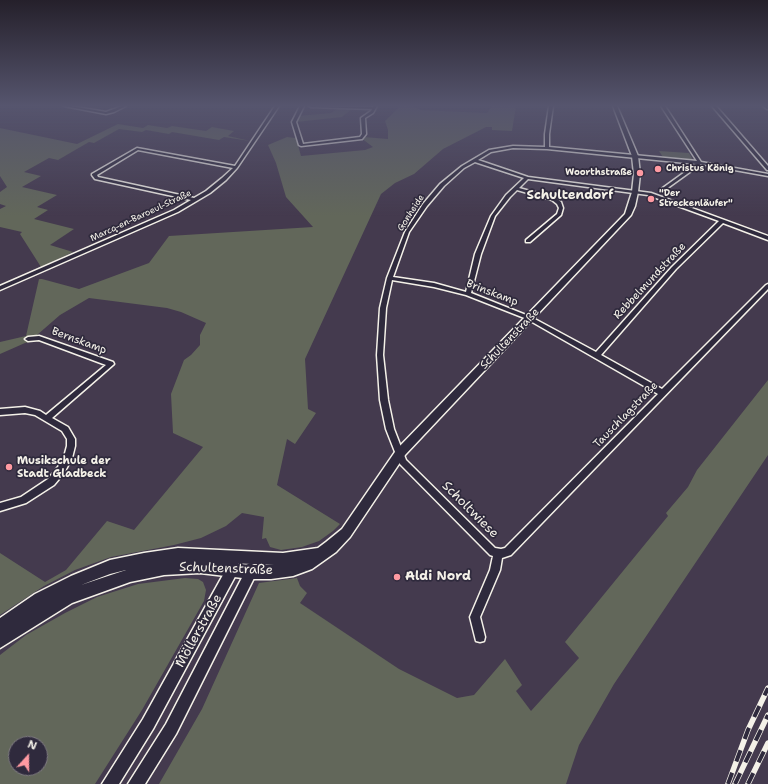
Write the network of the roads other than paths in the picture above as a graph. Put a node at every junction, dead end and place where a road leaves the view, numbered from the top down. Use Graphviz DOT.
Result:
graph roads {
  1 [pos="252,143"];
  2 [pos="300,143"];
  3 [pos="322,143"];
  4 [pos="547,143"];
  5 [pos="630,143"];
  6 [pos="687,143"];
  7 [pos="745,143"];
  8 [pos="547,148"];
  9 [pos="635,156"];
  10 [pos="474,160"];
  11 [pos="700,163"];
  12 [pos="236,167"];
  13 [pos="768,169"];
  14 [pos="747,171"];
  15 [pos="768,175"];
  16 [pos="527,178"];
  17 [pos="768,179"];
  18 [pos="516,188"];
  19 [pos="662,191"];
  20 [pos="635,192"];
  21 [pos="195,200"];
  22 [pos="722,221"];
  23 [pos="768,238"];
  24 [pos="528,241"];
  25 [pos="390,278"];
  26 [pos="768,286"];
  27 [pos="0,288"];
  28 [pos="468,294"];
  29 [pos="530,318"];
  30 [pos="28,340"];
  31 [pos="596,356"];
  32 [pos="663,393"];
  33 [pos="0,412"];
  34 [pos="47,418"];
  35 [pos="401,452"];
  36 [pos="0,508"];
  37 [pos="321,553"];
  38 [pos="498,553"];
  39 [pos="246,558"];
  40 [pos="232,570"];
  41 [pos="251,572"];
  42 [pos="0,626"];
  43 [pos="480,637"];
  44 [pos="0,641"];
  45 [pos="110,784"];
  46 [pos="136,784"];
  1 -- 12 [label="street, Marcq-en-Baroeul-Straße"];
  2 -- 3 [label="street"];
  4 -- 8 [label="street"];
  5 -- 9 [label="main road, Schultenstraße"];
  6 -- 11 [label="street"];
  7 -- 13 [label="street"];
  8 -- 9 [label="street, Gonheide"];
  8 -- 10 [label="street, Gonheide"];
  9 -- 11 [label="street, Gonheide"];
  9 -- 20 [label="main road, Schultenstraße"];
  10 -- 16 [label="street"];
  10 -- 25 [label="street, Gonheide"];
  11 -- 14 [label="street, Gonheide"];
  11 -- 19 [label="street"];
  12 -- 21 [label="street, Marcq-en-Baroeul-Straße"];
  12 -- 21 [label="street"];
  14 -- 15 [label="street"];
  14 -- 17 [label="street"];
  16 -- 18 [label="street"];
  16 -- 20 [label="street"];
  18 -- 24 [label="street"];
  18 -- 28 [label="street"];
  20 -- 22 [label="street"];
  20 -- 29 [label="main road, Schultenstraße"];
  21 -- 27 [label="street, Marcq-en-Baroeul-Straße"];
  22 -- 23 [label="street"];
  22 -- 31 [label="street, Rebbelmundstraße"];
  25 -- 28 [label="street, Brinskamp"];
  25 -- 35 [label="street, Gonheide"];
  26 -- 32 [label="street, Tauschlagstraße"];
  28 -- 29 [label="street, Brinskamp"];
  29 -- 31 [label="street, Brinskamp"];
  29 -- 35 [label="main road, Schultenstraße"];
  30 -- 34 [label="street, Bernskamp"];
  31 -- 32 [label="street, Brinskamp"];
  32 -- 38 [label="street, Tauschlagstraße"];
  33 -- 34 [label="street"];
  34 -- 36 [label="street"];
  35 -- 37 [label="main road, Schultenstraße"];
  35 -- 38 [label="street, Scholtwiese"];
  37 -- 39 [label="main road, Schultenstraße"];
  37 -- 41 [label="main road, Schultenstraße"];
  38 -- 43 [label="street, Scholtwiese"];
  39 -- 40 [label="street, Möllerstraße"];
  39 -- 41 [label="street"];
  39 -- 42 [label="main road, Schultenstraße"];
  40 -- 41 [label="main road, Schultenstraße"];
  40 -- 44 [label="main road, Schultenstraße"];
  40 -- 45 [label="street, Möllerstraße"];
  41 -- 46 [label="street, Möllerstraße"];
}
